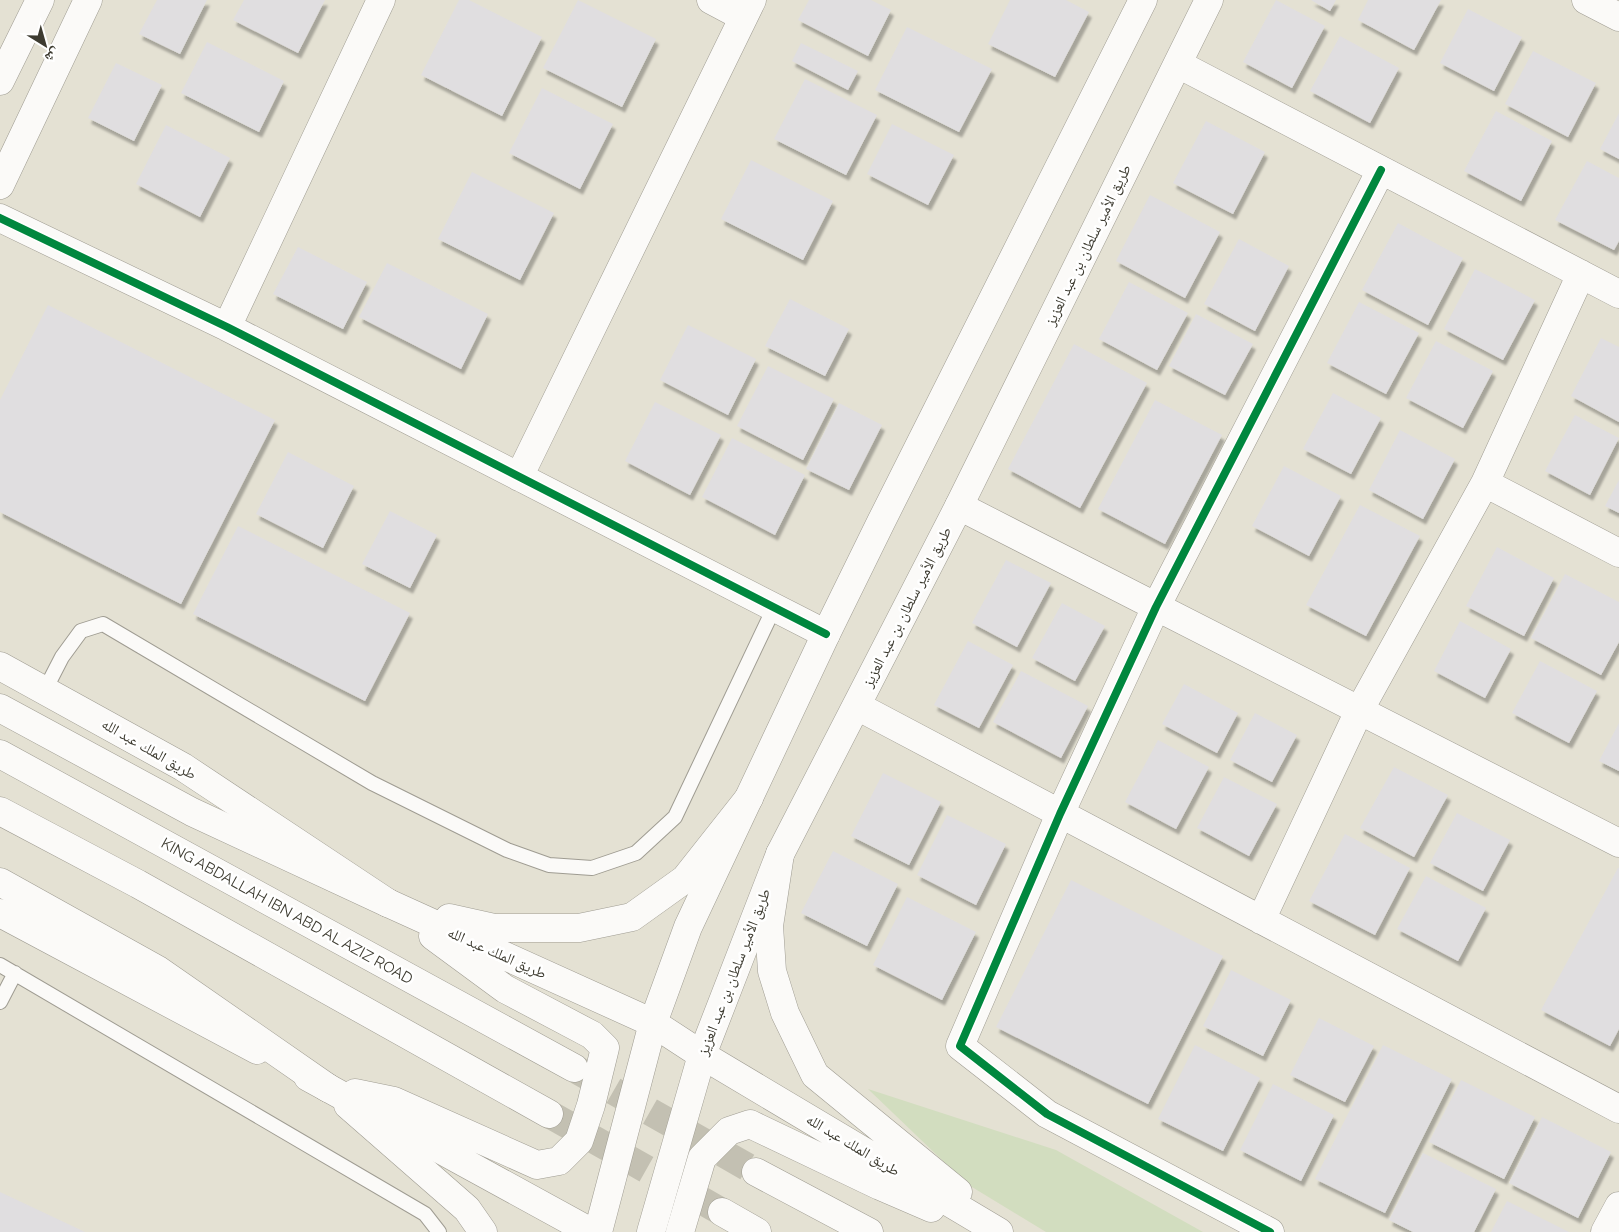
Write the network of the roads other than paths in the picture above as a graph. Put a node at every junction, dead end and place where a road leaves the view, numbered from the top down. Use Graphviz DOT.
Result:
graph roads {
  1 [pos="40,0"];
  2 [pos="88,0"];
  3 [pos="381,0"];
  4 [pos="711,0"];
  5 [pos="1143,0"];
  6 [pos="1209,0"];
  7 [pos="1586,0"];
  8 [pos="747,9"];
  9 [pos="1619,17"];
  10 [pos="1178,64"];
  11 [pos="0,81"];
  12 [pos="1381,170"];
  13 [pos="0,185"];
  14 [pos="0,218"];
  15 [pos="1581,274"];
  16 [pos="1619,294"];
  17 [pos="227,327"];
  18 [pos="519,477"];
  19 [pos="1485,483"];
  20 [pos="959,506"];
  21 [pos="1619,553"];
  22 [pos="1156,607"];
  23 [pos="774,608"];
  24 [pos="826,634"];
  25 [pos="0,666"];
  26 [pos="45,690"];
  27 [pos="857,706"];
  28 [pos="0,708"];
  29 [pos="1360,711"];
  30 [pos="0,754"];
  31 [pos="749,798"];
  32 [pos="0,811"];
  33 [pos="1060,814"];
  34 [pos="1619,843"];
  35 [pos="780,854"];
  36 [pos="0,882"];
  37 [pos="388,903"];
  38 [pos="0,913"];
  39 [pos="1261,920"];
  40 [pos="0,964"];
  41 [pos="15,973"];
  42 [pos="0,1002"];
  43 [pos="653,1023"];
  44 [pos="702,1055"];
  45 [pos="574,1068"];
  46 [pos="328,1088"];
  47 [pos="1619,1109"];
  48 [pos="549,1114"];
  49 [pos="756,1172"];
  50 [pos="1619,1206"];
  51 [pos="722,1212"];
  52 [pos="439,1232"];
  53 [pos="483,1232"];
  54 [pos="591,1232"];
  55 [pos="598,1232"];
  56 [pos="651,1232"];
  57 [pos="680,1232"];
  58 [pos="757,1232"];
  59 [pos="869,1232"];
  60 [pos="987,1232"];
  61 [pos="999,1232"];
  62 [pos="1008,1232"];
  63 [pos="1270,1232"];
  64 [pos="1605,1232"];
  1 -- 11 [label="main road"];
  2 -- 13 [label="main road"];
  3 -- 17 [label="main road"];
  4 -- 8 [label="main road"];
  5 -- 24 [label="main road"];
  6 -- 10 [label="main road, طريق الأمير سلطان بن عبد العزيز"];
  7 -- 9 [label="main road"];
  8 -- 18 [label="main road"];
  10 -- 12 [label="main road"];
  10 -- 20 [label="main road, طريق الأمير سلطان بن عبد العزيز"];
  12 -- 15 [label="main road"];
  12 -- 22 [label="main road"];
  14 -- 17 [label="main road"];
  15 -- 16 [label="main road"];
  15 -- 19 [label="main road"];
  17 -- 18 [label="main road"];
  18 -- 23 [label="main road"];
  19 -- 21 [label="main road"];
  19 -- 29 [label="main road"];
  20 -- 22 [label="main road"];
  20 -- 27 [label="main road, طريق الأمير سلطان بن عبد العزيز"];
  22 -- 29 [label="main road"];
  22 -- 33 [label="main road"];
  23 -- 24 [label="main road"];
  23 -- 26 [label="lane"];
  24 -- 31 [label="main road"];
  25 -- 26 [label="main road, طريق الملك عبد الله"];
  26 -- 37 [label="main road, طريق الملك عبد الله"];
  27 -- 33 [label="main road"];
  27 -- 35 [label="main road, طريق الأمير سلطان بن عبد العزيز"];
  28 -- 37 [label="main road"];
  29 -- 34 [label="main road"];
  29 -- 39 [label="main road"];
  30 -- 45 [label="main road, KING ABDALLAH IBN ABD AL AZIZ ROAD"];
  31 -- 37 [label="main road"];
  31 -- 43 [label="main road"];
  32 -- 48 [label="main road"];
  33 -- 39 [label="main road"];
  33 -- 63 [label="main road"];
  35 -- 44 [label="main road, طريق الأمير سلطان بن عبد العزيز"];
  35 -- 62 [label="main road"];
  36 -- 46 [label="main road"];
  37 -- 43 [label="main road, طريق الملك عبد الله"];
  37 -- 46 [label="main road"];
  38 -- 46 [label="main road"];
  39 -- 47 [label="main road"];
  40 -- 41 [label="lane"];
  41 -- 42 [label="lane"];
  41 -- 52 [label="lane"];
  43 -- 44 [label="main road, طريق الملك عبد الله"];
  43 -- 55 [label="main road"];
  44 -- 56 [label="main road, طريق الأمير سلطان بن عبد العزيز"];
  44 -- 61 [label="main road, طريق الملك عبد الله"];
  46 -- 53 [label="main road"];
  46 -- 54 [label="main road"];
  49 -- 59 [label="main road"];
  50 -- 64 [label="main road"];
  51 -- 58 [label="main road"];
  57 -- 60 [label="main road"];
}
